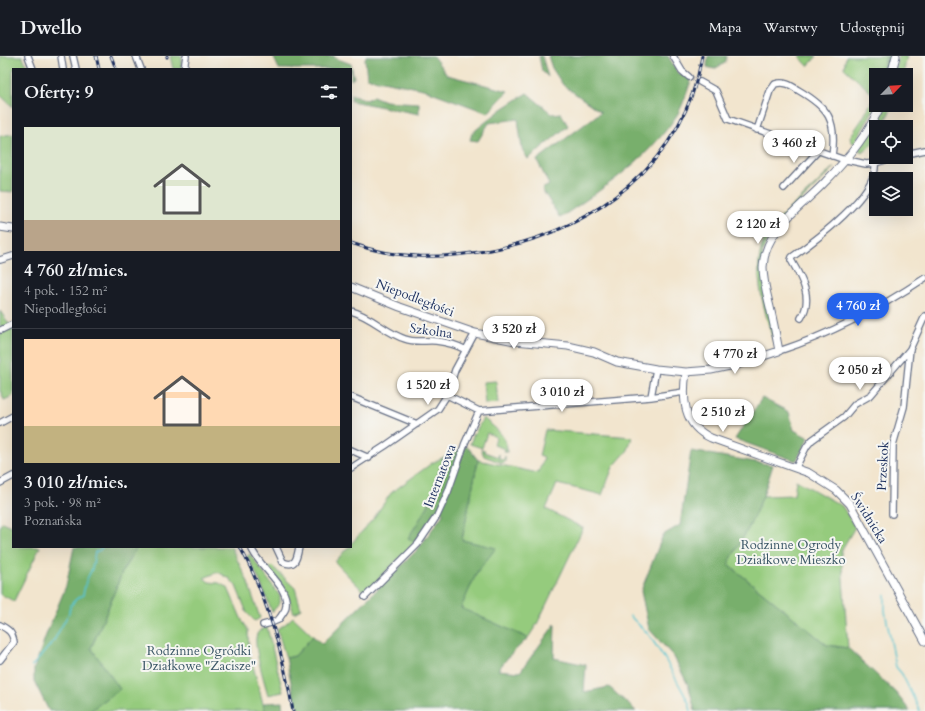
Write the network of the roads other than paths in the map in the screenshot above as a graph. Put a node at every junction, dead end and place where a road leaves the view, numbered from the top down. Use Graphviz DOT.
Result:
graph roads {
  1 [pos="28,56"];
  2 [pos="61,56"];
  3 [pos="73,56"];
  4 [pos="136,56"];
  5 [pos="186,56"];
  6 [pos="673,56"];
  7 [pos="896,56"];
  8 [pos="33,68"];
  9 [pos="63,68"];
  10 [pos="76,68"];
  11 [pos="141,68"];
  12 [pos="184,68"];
  13 [pos="893,68"];
  14 [pos="689,77"];
  15 [pos="700,82"];
  16 [pos="878,112"];
  17 [pos="757,130"];
  18 [pos="925,150"];
  19 [pos="818,151"];
  20 [pos="913,153"];
  21 [pos="832,156"];
  22 [pos="845,160"];
  23 [pos="869,164"];
  24 [pos="875,164"];
  25 [pos="784,188"];
  26 [pos="0,227"];
  27 [pos="12,229"];
  28 [pos="12,256"];
  29 [pos="0,260"];
  30 [pos="925,278"];
  31 [pos="352,287"];
  32 [pos="352,311"];
  33 [pos="925,316"];
  34 [pos="801,318"];
  35 [pos="12,324"];
  36 [pos="1,330"];
  37 [pos="475,333"];
  38 [pos="910,349"];
  39 [pos="466,350"];
  40 [pos="780,350"];
  41 [pos="656,369"];
  42 [pos="686,372"];
  43 [pos="684,392"];
  44 [pos="447,395"];
  45 [pos="352,397"];
  46 [pos="650,397"];
  47 [pos="479,411"];
  48 [pos="12,417"];
  49 [pos="0,423"];
  50 [pos="417,424"];
  51 [pos="352,450"];
  52 [pos="369,458"];
  53 [pos="352,467"];
  54 [pos="796,467"];
  55 [pos="12,476"];
  56 [pos="0,482"];
  57 [pos="892,514"];
  58 [pos="251,548"];
  59 [pos="276,548"];
  60 [pos="299,548"];
  61 [pos="365,598"];
  62 [pos="0,625"];
  63 [pos="264,625"];
  64 [pos="925,641"];
  65 [pos="0,660"];
  1 -- 8 [label="street"];
  2 -- 9 [label="street"];
  3 -- 10 [label="street"];
  4 -- 11 [label="street"];
  5 -- 12 [label="street"];
  6 -- 14 [label="street"];
  7 -- 13 [label="main road"];
  15 -- 17 [label="street"];
  16 -- 22 [label="main road"];
  17 -- 19 [label="street"];
  17 -- 21 [label="street"];
  18 -- 20 [label="street"];
  19 -- 21 [label="street"];
  19 -- 25 [label="street"];
  21 -- 22 [label="street"];
  22 -- 23 [label="street"];
  22 -- 40 [label="main road"];
  24 -- 34 [label="street"];
  26 -- 27 [label="main road"];
  28 -- 29 [label="street"];
  30 -- 40 [label="street, Niepodległości"];
  31 -- 37 [label="main road, Niepodległości"];
  32 -- 39 [label="street, Szkolna"];
  33 -- 38 [label="street, Przeskok"];
  35 -- 36 [label="street"];
  37 -- 39 [label="street"];
  37 -- 41 [label="main road, Niepodległości"];
  38 -- 54 [label="street, Przeskok"];
  38 -- 57 [label="street, Przeskok"];
  39 -- 44 [label="street"];
  40 -- 42 [label="main road, Niepodległości"];
  41 -- 42 [label="main road, Niepodległości"];
  41 -- 46 [label="street"];
  42 -- 43 [label="main road, Świdnicka"];
  43 -- 46 [label="street"];
  43 -- 54 [label="main road, Świdnicka"];
  44 -- 47 [label="street"];
  44 -- 50 [label="street"];
  45 -- 50 [label="street"];
  46 -- 47 [label="street"];
  47 -- 61 [label="street, Internatowa"];
  48 -- 49 [label="street"];
  50 -- 52 [label="street"];
  51 -- 52 [label="street"];
  52 -- 53 [label="street"];
  54 -- 64 [label="main road, Świdnicka"];
  55 -- 56 [label="street"];
  58 -- 63 [label="street"];
  59 -- 60 [label="street"];
  62 -- 65 [label="street"];
}
